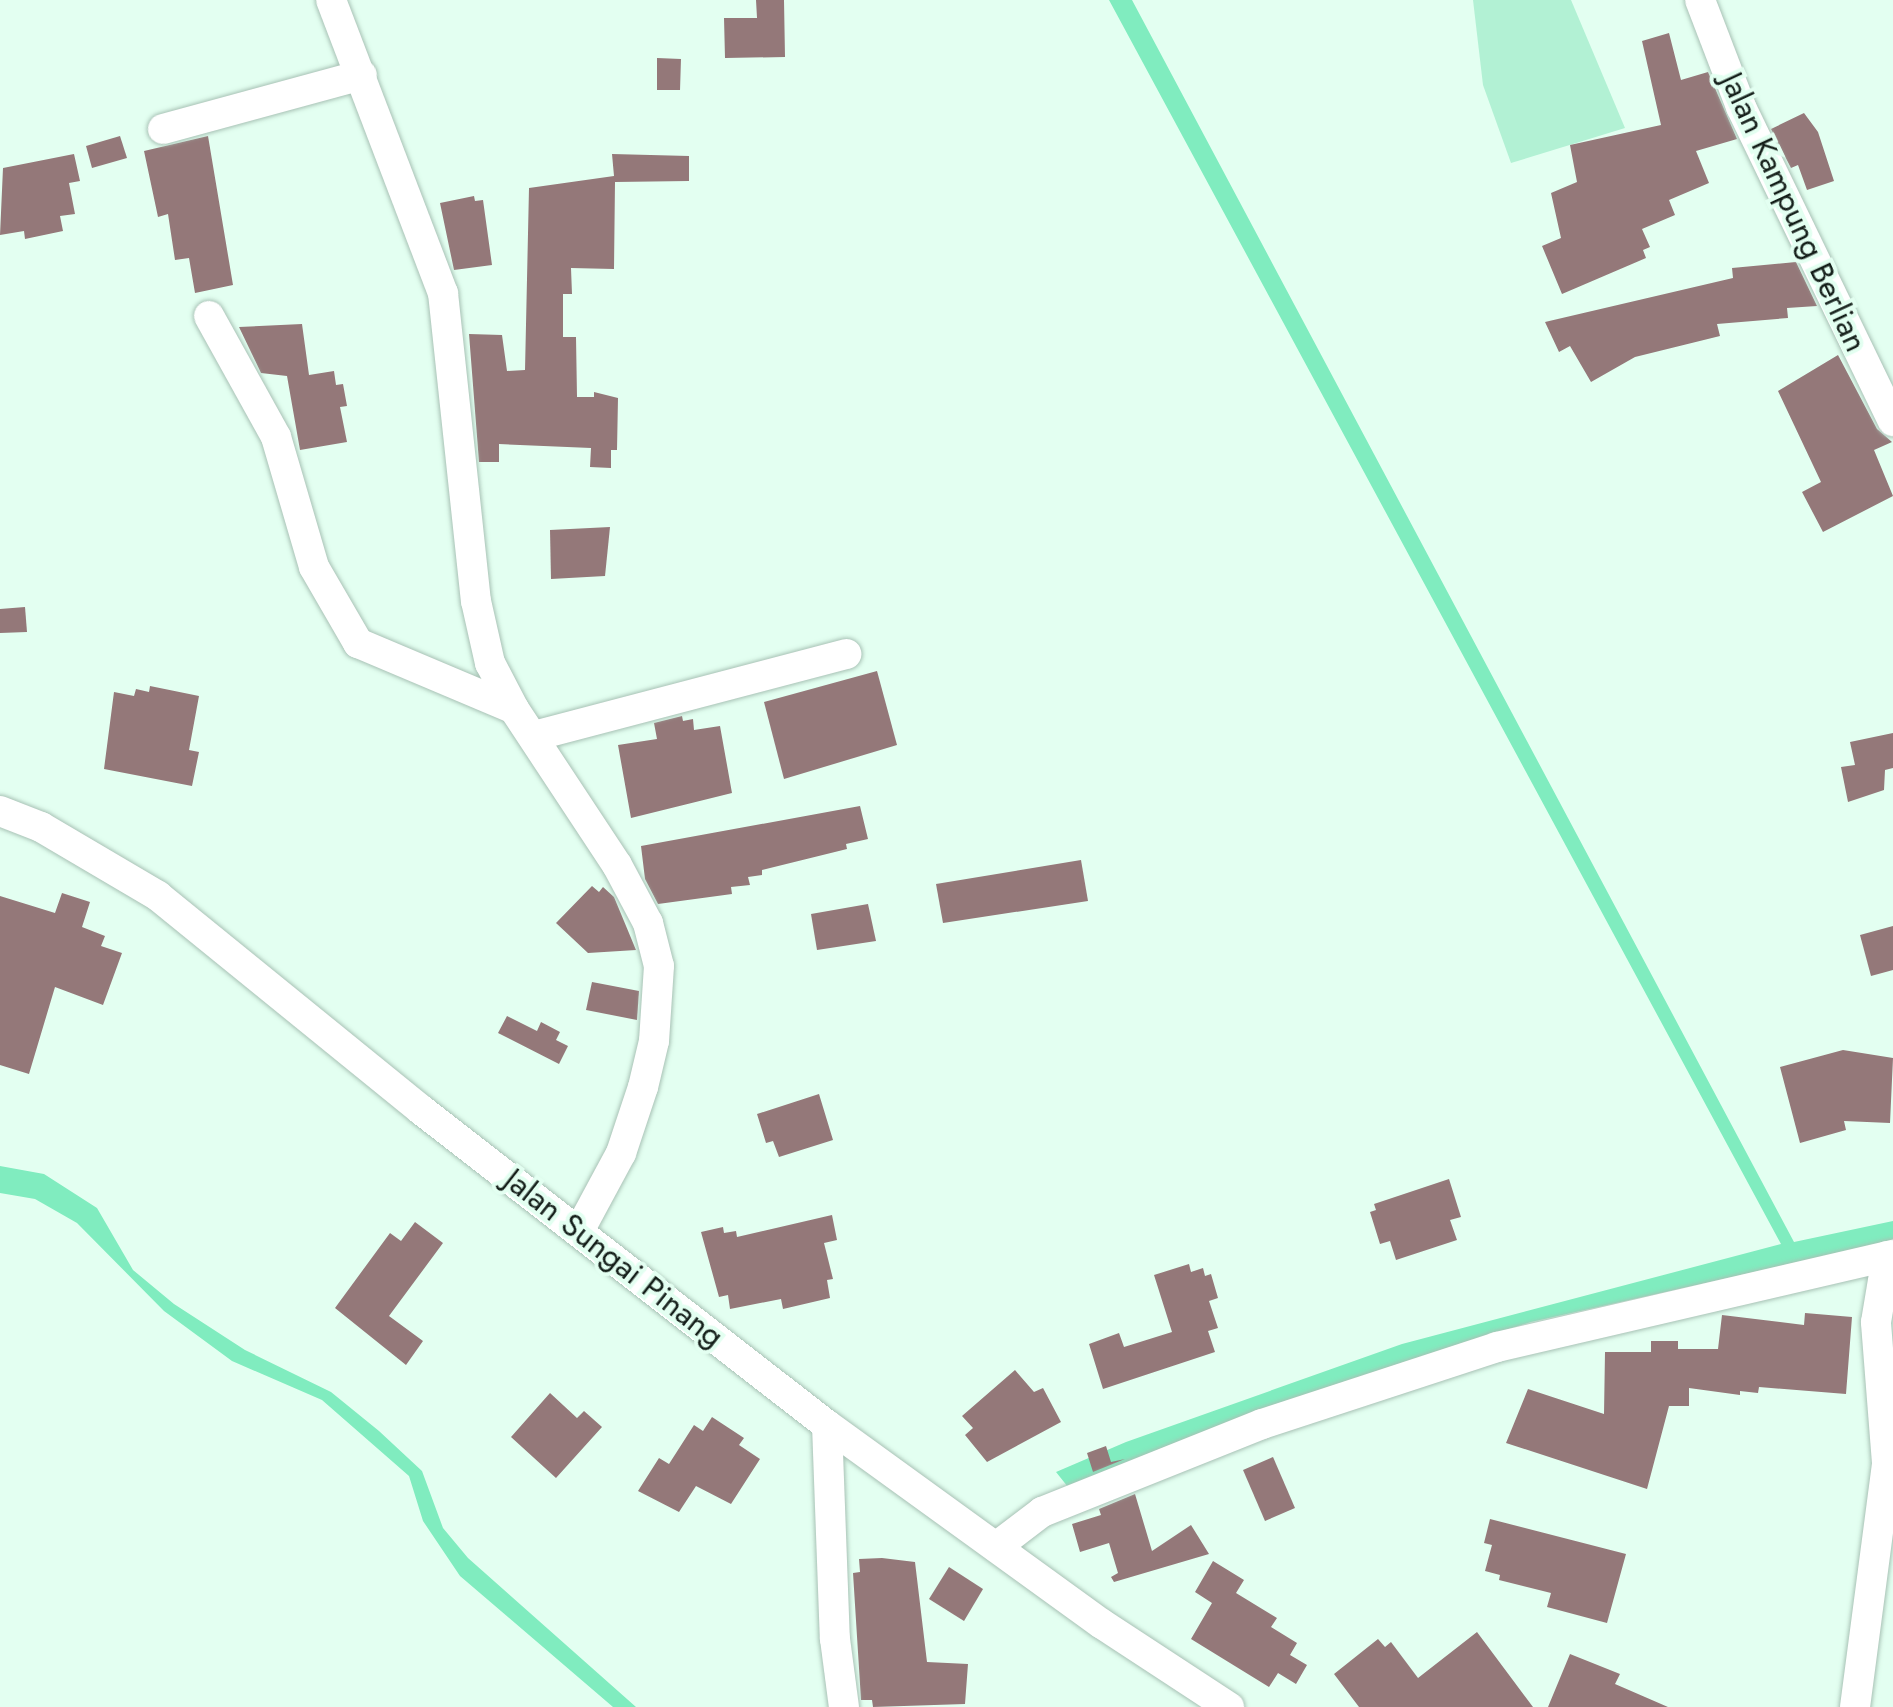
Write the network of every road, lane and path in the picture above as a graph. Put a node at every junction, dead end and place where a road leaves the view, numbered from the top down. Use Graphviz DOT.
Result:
graph roads {
  1 [pos="331,0"];
  2 [pos="1700,0"];
  3 [pos="362,75"];
  4 [pos="163,129"];
  5 [pos="209,316"];
  6 [pos="1893,421"];
  7 [pos="846,654"];
  8 [pos="514,709"];
  9 [pos="534,736"];
  10 [pos="0,811"];
  11 [pos="579,1231"];
  12 [pos="1890,1256"];
  13 [pos="1886,1304"];
  14 [pos="827,1425"];
  15 [pos="996,1547"];
  16 [pos="844,1707"];
  17 [pos="1229,1707"];
  18 [pos="1855,1707"];
  1 -- 3 [label="street"];
  2 -- 6 [label="street, Jalan Kampung Berlian"];
  3 -- 4 [label="street"];
  3 -- 8 [label="street"];
  5 -- 8 [label="street"];
  7 -- 9 [label="street"];
  8 -- 9 [label="street"];
  9 -- 11 [label="street"];
  10 -- 11 [label="street, Jalan Sungai Pinang"];
  11 -- 14 [label="street, Jalan Sungai Pinang"];
  12 -- 13 [label="street"];
  12 -- 15 [label="street"];
  13 -- 18 [label="street"];
  14 -- 15 [label="street, Jalan Sungai Pinang"];
  14 -- 16 [label="street"];
  15 -- 17 [label="street, Jalan Sungai Pinang"];
}
